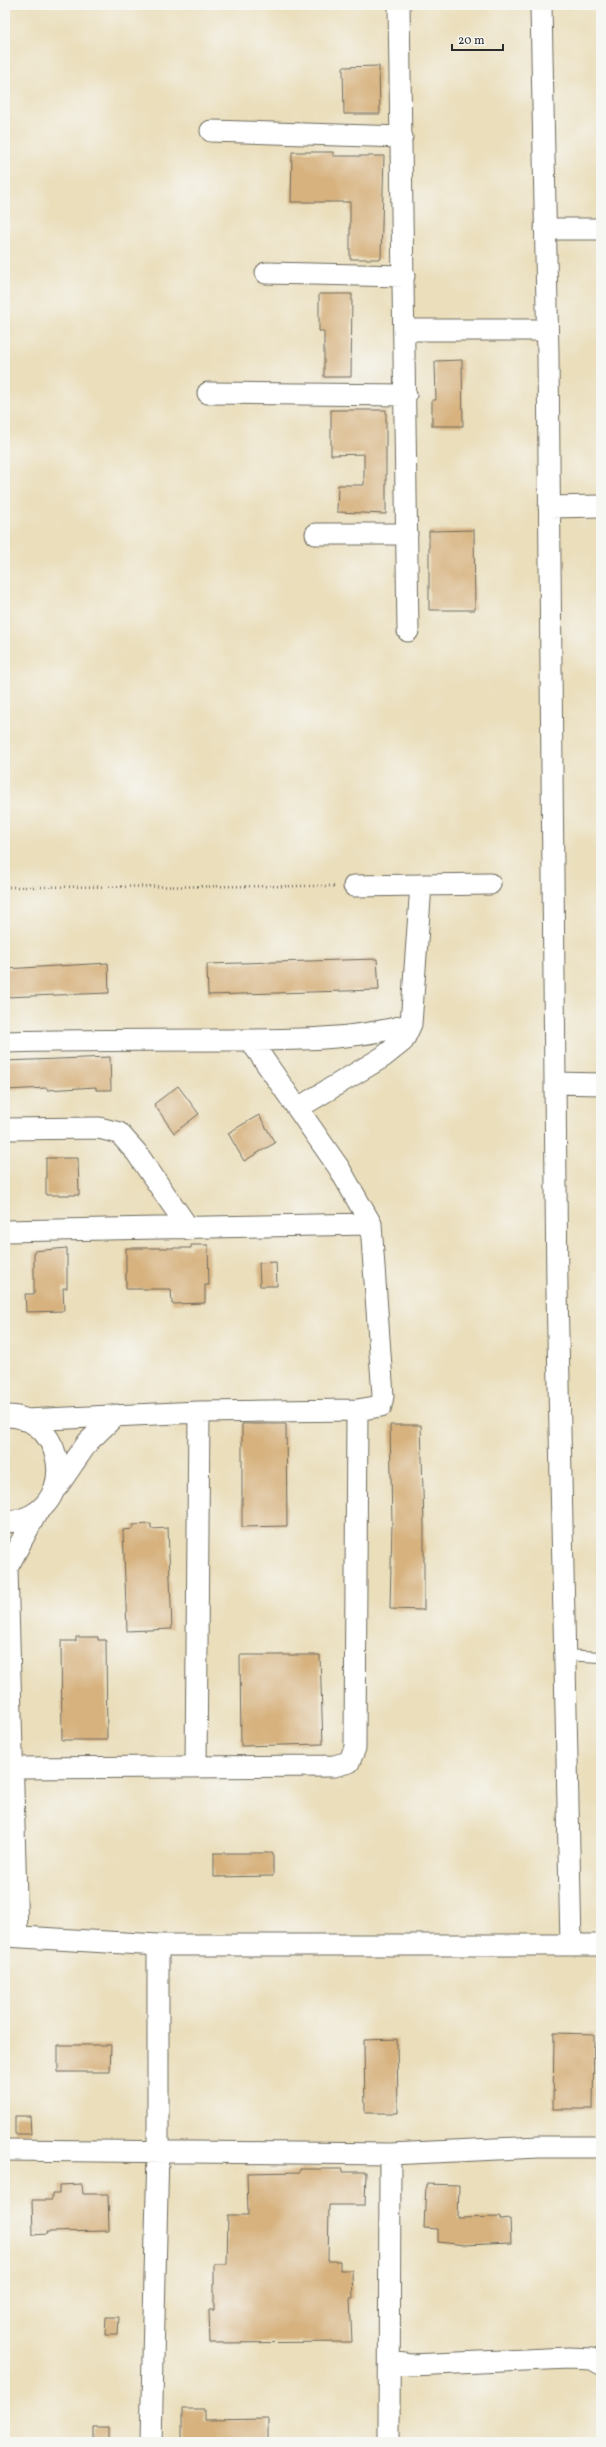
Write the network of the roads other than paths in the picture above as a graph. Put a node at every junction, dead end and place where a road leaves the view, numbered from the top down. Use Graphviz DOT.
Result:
graph roads {
  1 [pos="399,5"];
  2 [pos="541,5"];
  3 [pos="211,131"];
  4 [pos="402,137"];
  5 [pos="545,229"];
  6 [pos="601,229"];
  7 [pos="266,273"];
  8 [pos="404,276"];
  9 [pos="404,330"];
  10 [pos="547,330"];
  11 [pos="208,393"];
  12 [pos="406,395"];
  13 [pos="601,506"];
  14 [pos="549,507"];
  15 [pos="316,534"];
  16 [pos="407,534"];
  17 [pos="408,631"];
  18 [pos="490,884"];
  19 [pos="421,885"];
  20 [pos="354,886"];
  21 [pos="411,1024"];
  22 [pos="250,1040"];
  23 [pos="5,1042"];
  24 [pos="555,1083"];
  25 [pos="601,1084"];
  26 [pos="298,1108"];
  27 [pos="5,1129"];
  28 [pos="371,1224"];
  29 [pos="190,1229"];
  30 [pos="5,1231"];
  31 [pos="357,1410"];
  32 [pos="199,1412"];
  33 [pos="116,1415"];
  34 [pos="15,1418"];
  35 [pos="55,1490"];
  36 [pos="37,1512"];
  37 [pos="5,1522"];
  38 [pos="6,1566"];
  39 [pos="565,1655"];
  40 [pos="601,1657"];
  41 [pos="8,1687"];
  42 [pos="196,1767"];
  43 [pos="12,1768"];
  44 [pos="11,1936"];
  45 [pos="158,1945"];
  46 [pos="571,1945"];
  47 [pos="601,1945"];
  48 [pos="601,2148"];
  49 [pos="5,2150"];
  50 [pos="158,2152"];
  51 [pos="390,2154"];
  52 [pos="390,2362"];
  53 [pos="601,2364"];
  54 [pos="152,2442"];
  55 [pos="389,2442"];
  1 -- 4 [label="street"];
  2 -- 5 [label="street"];
  3 -- 4 [label="street"];
  4 -- 8 [label="street"];
  5 -- 6 [label="street"];
  5 -- 10 [label="street"];
  7 -- 8 [label="street"];
  8 -- 9 [label="street"];
  9 -- 10 [label="street"];
  9 -- 12 [label="street"];
  10 -- 14 [label="street"];
  11 -- 12 [label="street"];
  12 -- 16 [label="street"];
  13 -- 14 [label="street"];
  14 -- 24 [label="street"];
  15 -- 16 [label="street"];
  16 -- 17 [label="street"];
  18 -- 19 [label="street"];
  19 -- 20 [label="street"];
  19 -- 21 [label="street"];
  21 -- 22 [label="street"];
  21 -- 26 [label="street"];
  22 -- 23 [label="street"];
  22 -- 26 [label="street"];
  24 -- 25 [label="street"];
  24 -- 39 [label="street"];
  26 -- 28 [label="street"];
  27 -- 29 [label="street"];
  28 -- 29 [label="street"];
  28 -- 31 [label="street"];
  29 -- 30 [label="street"];
  31 -- 32 [label="street"];
  31 -- 42 [label="street"];
  32 -- 33 [label="street"];
  32 -- 42 [label="street"];
  33 -- 34 [label="street"];
  33 -- 35 [label="street"];
  34 -- 35 [label="street"];
  35 -- 36 [label="street"];
  36 -- 37 [label="street"];
  36 -- 38 [label="street"];
  38 -- 41 [label="street"];
  39 -- 40 [label="lane"];
  39 -- 46 [label="street"];
  41 -- 43 [label="street"];
  42 -- 43 [label="street"];
  43 -- 44 [label="street"];
  44 -- 45 [label="street"];
  45 -- 46 [label="street"];
  45 -- 50 [label="street"];
  46 -- 47 [label="street"];
  48 -- 51 [label="street"];
  49 -- 50 [label="street"];
  50 -- 51 [label="street"];
  50 -- 54 [label="street"];
  51 -- 52 [label="street"];
  52 -- 53 [label="street"];
  52 -- 55 [label="street"];
}
